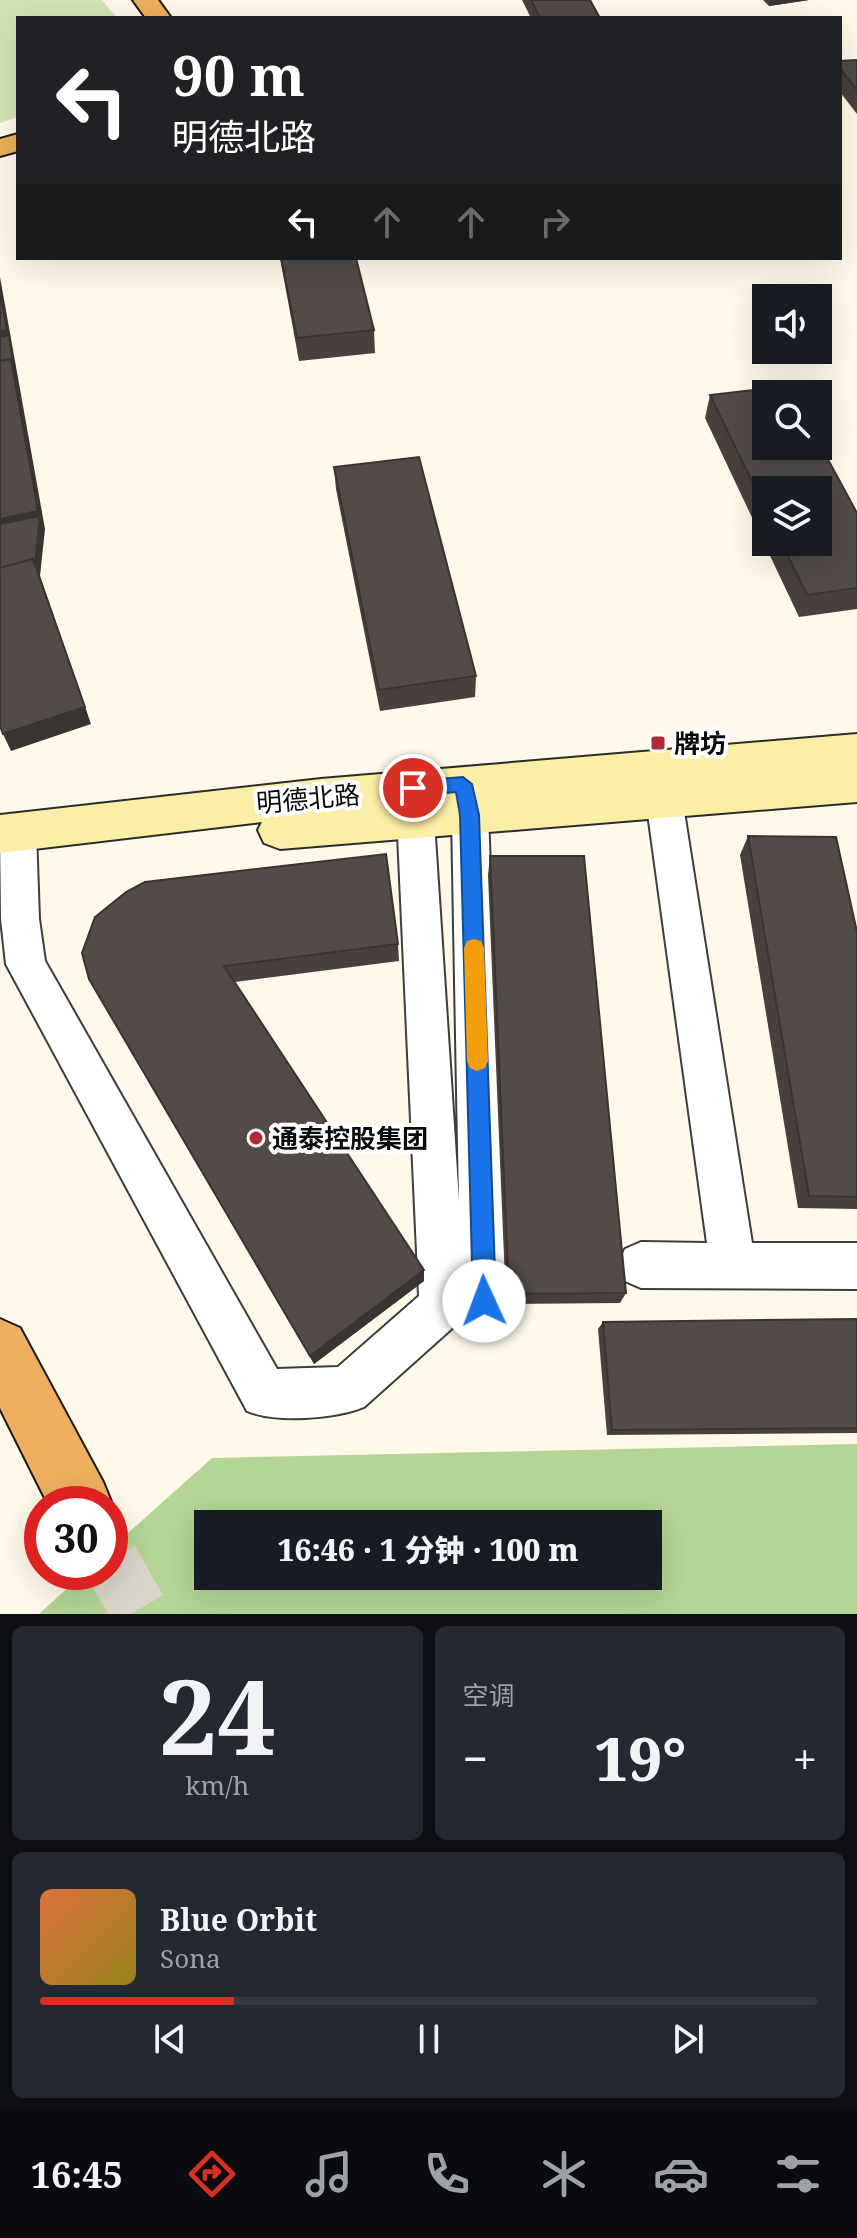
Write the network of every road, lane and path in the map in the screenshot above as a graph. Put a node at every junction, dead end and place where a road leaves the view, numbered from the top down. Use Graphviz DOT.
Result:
graph roads {
  1 [pos="145,0"];
  2 [pos="157,16"];
  3 [pos="857,751"];
  4 [pos="659,784"];
  5 [pos="857,784"];
  6 [pos="466,800"];
  7 [pos="415,804"];
  8 [pos="10,847"];
  9 [pos="733,1264"];
  10 [pos="641,1265"];
  11 [pos="857,1266"];
  12 [pos="484,1301"];
  13 [pos="0,1348"];
  14 [pos="72,1486"];
  1 -- 2 [label="highway"];
  3 -- 4 [label="main road, 明德北路"];
  4 -- 5 [label="main road, 明德北路"];
  4 -- 6 [label="main road, 明德北路"];
  4 -- 9 [label="street"];
  6 -- 7 [label="main road, 明德北路"];
  6 -- 12 [label="street"];
  7 -- 8 [label="main road, 明德北路"];
  7 -- 8 [label="street"];
  9 -- 10 [label="street"];
  9 -- 11 [label="street"];
  13 -- 14 [label="highway"];
}
